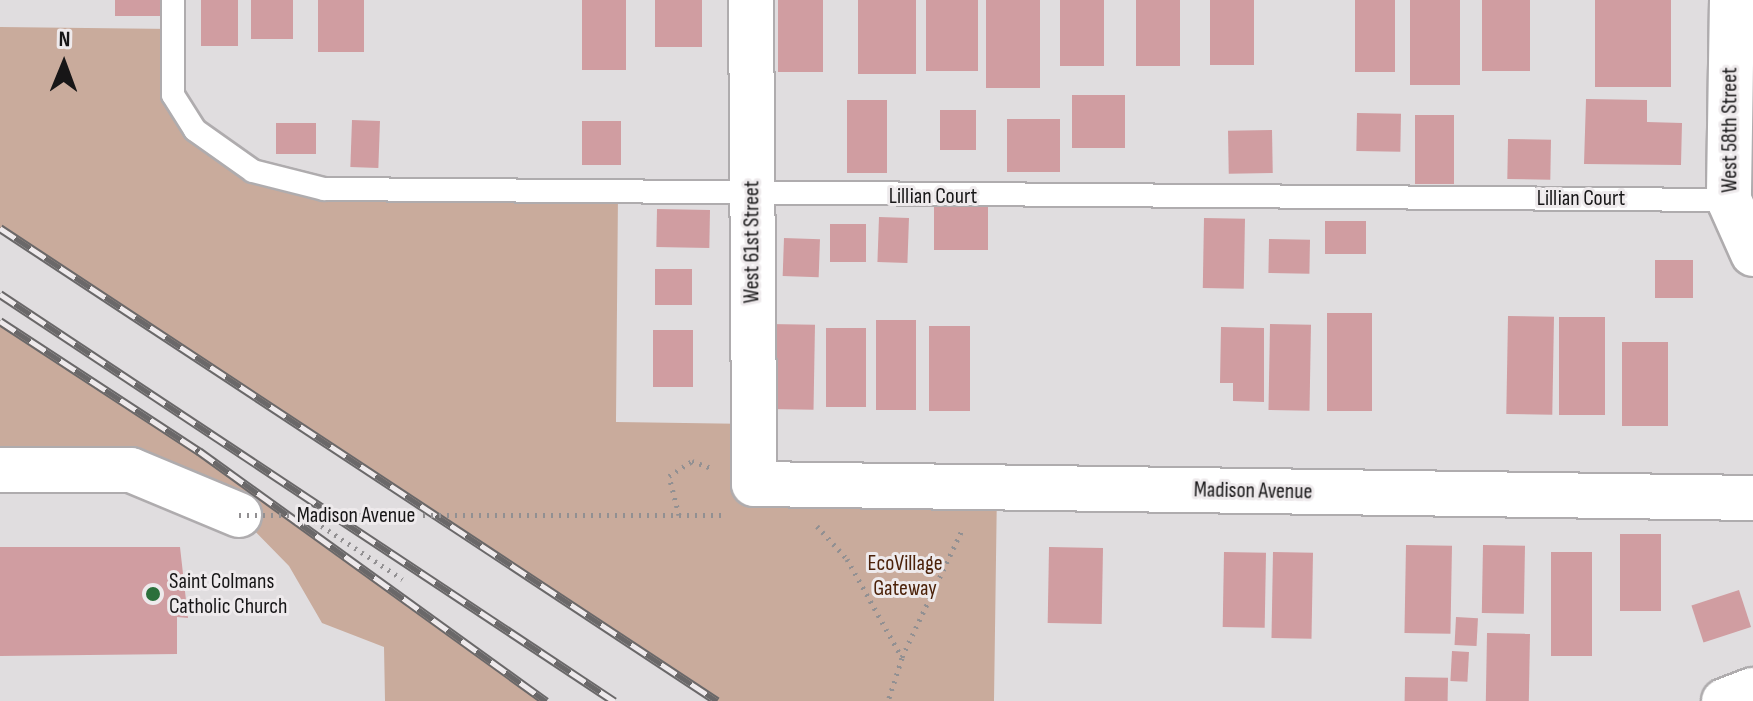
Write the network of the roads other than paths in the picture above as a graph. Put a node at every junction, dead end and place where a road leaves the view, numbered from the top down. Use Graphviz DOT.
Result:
graph roads {
  1 [pos="173,0"];
  2 [pos="751,0"];
  3 [pos="1732,0"];
  4 [pos="1742,82"];
  5 [pos="751,197"];
  6 [pos="1729,200"];
  7 [pos="1753,254"];
  8 [pos="0,470"];
  9 [pos="736,478"];
  10 [pos="1753,498"];
  11 [pos="239,515"];
  12 [pos="1753,690"];
  13 [pos="1724,701"];
  1 -- 5 [label="lane, Lillian Court"];
  2 -- 5 [label="street, West 61st Street"];
  3 -- 4 [label="street, West 58th Street"];
  4 -- 6 [label="street, West 58th Street"];
  5 -- 6 [label="lane, Lillian Court"];
  5 -- 9 [label="street, West 61st Street"];
  6 -- 7 [label="street, West 58th Street"];
  8 -- 11 [label="street"];
  9 -- 10 [label="street, Madison Avenue"];
  12 -- 13 [label="street"];
}
